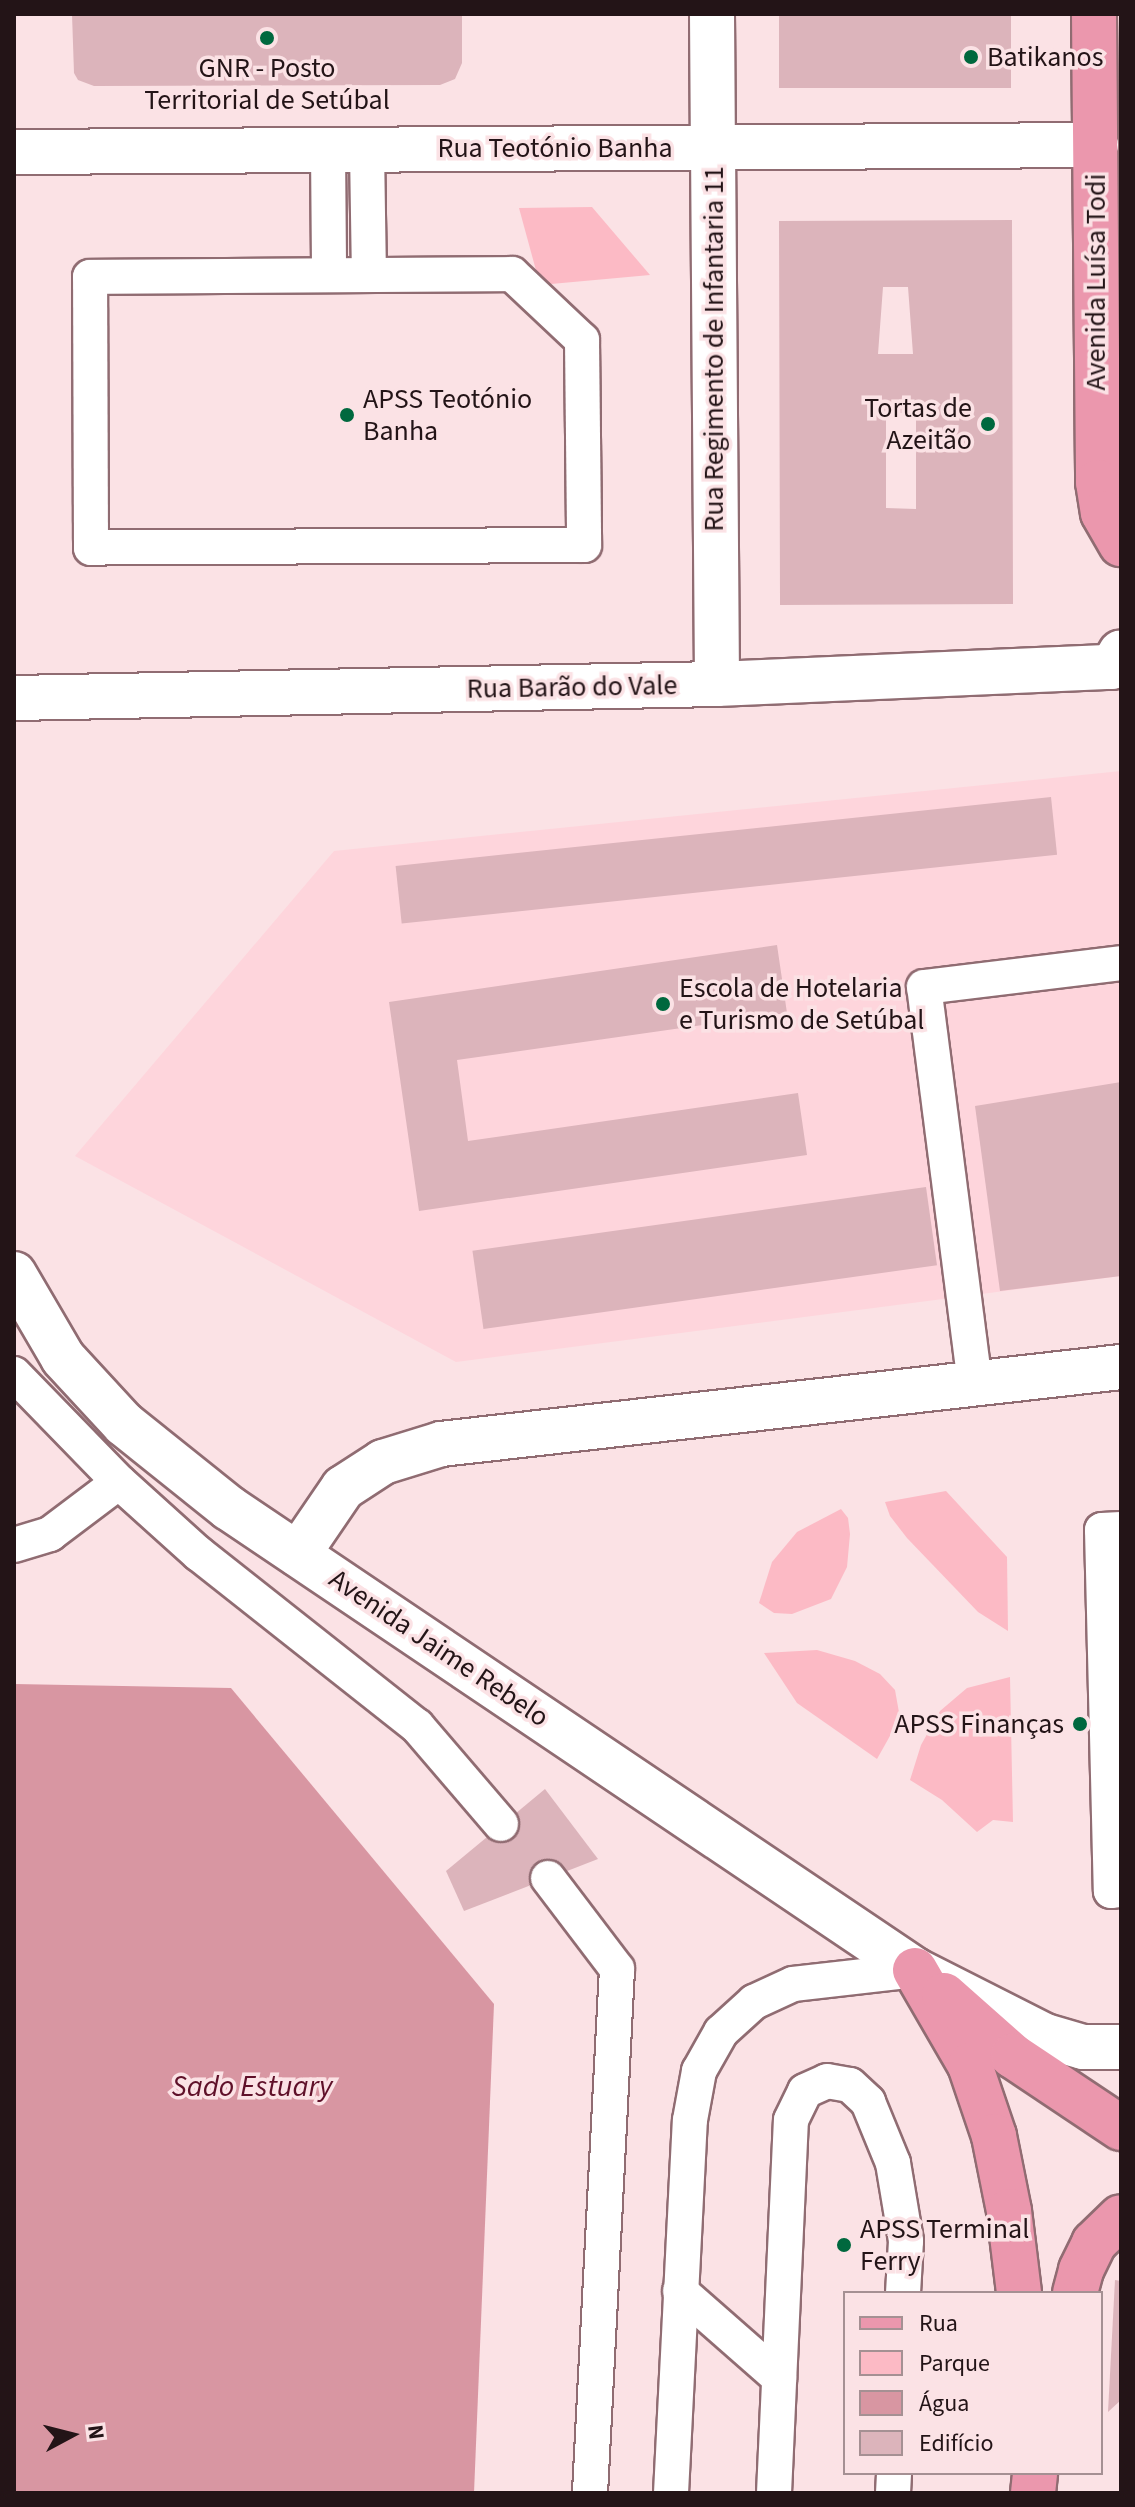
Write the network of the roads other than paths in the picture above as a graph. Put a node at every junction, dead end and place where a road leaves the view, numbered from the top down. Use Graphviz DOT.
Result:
graph roads {
  1 [pos="712,14"];
  2 [pos="1094,14"];
  3 [pos="1108,145"];
  4 [pos="713,147"];
  5 [pos="347,150"];
  6 [pos="14,152"];
  7 [pos="329,275"];
  8 [pos="369,275"];
  9 [pos="1121,544"];
  10 [pos="1121,652"];
  11 [pos="717,684"];
  12 [pos="14,698"];
  13 [pos="1121,963"];
  14 [pos="14,1274"];
  15 [pos="1121,1367"];
  16 [pos="14,1374"];
  17 [pos="975,1384"];
  18 [pos="119,1482"];
  19 [pos="1121,1529"];
  20 [pos="14,1545"];
  21 [pos="298,1554"];
  22 [pos="501,1824"];
  23 [pos="548,1878"];
  24 [pos="1121,1890"];
  25 [pos="915,1970"];
  26 [pos="1121,2047"];
  27 [pos="1121,2128"];
  28 [pos="1121,2217"];
  29 [pos="680,2291"];
  30 [pos="903,2291"];
  31 [pos="1019,2291"];
  32 [pos="1076,2291"];
  33 [pos="779,2378"];
  34 [pos="590,2493"];
  35 [pos="671,2493"];
  36 [pos="774,2493"];
  1 -- 4 [label="street, Rua Regimento de Infantaria 11"];
  2 -- 3 [label="main road, Avenida Luísa Todi"];
  3 -- 4 [label="street, Rua Teotónio Banha"];
  3 -- 9 [label="main road, Avenida Luísa Todi"];
  4 -- 5 [label="street, Rua Teotónio Banha"];
  4 -- 11 [label="street, Rua Regimento de Infantaria 11"];
  5 -- 6 [label="street, Rua Teotónio Banha"];
  5 -- 7 [label="lane"];
  5 -- 8 [label="lane"];
  7 -- 8 [label="lane"];
  7 -- 8 [label="lane"];
  10 -- 11 [label="street, Rua Barão do Vale"];
  11 -- 12 [label="street, Rua Barão do Vale"];
  13 -- 17 [label="lane"];
  14 -- 21 [label="street, Avenida Jaime Rebelo"];
  15 -- 17 [label="street"];
  16 -- 18 [label="lane"];
  17 -- 21 [label="street"];
  18 -- 20 [label="lane"];
  18 -- 22 [label="lane"];
  19 -- 24 [label="lane"];
  21 -- 25 [label="street, Avenida Jaime Rebelo"];
  23 -- 34 [label="lane"];
  25 -- 26 [label="street, Avenida Jaime Rebelo"];
  25 -- 27 [label="main road, Avenida Jaime Rebelo"];
  25 -- 29 [label="lane"];
  25 -- 31 [label="main road"];
  28 -- 32 [label="main road"];
  29 -- 33 [label="lane"];
  29 -- 35 [label="lane"];
  30 -- 33 [label="lane"];
  33 -- 36 [label="lane"];
}
